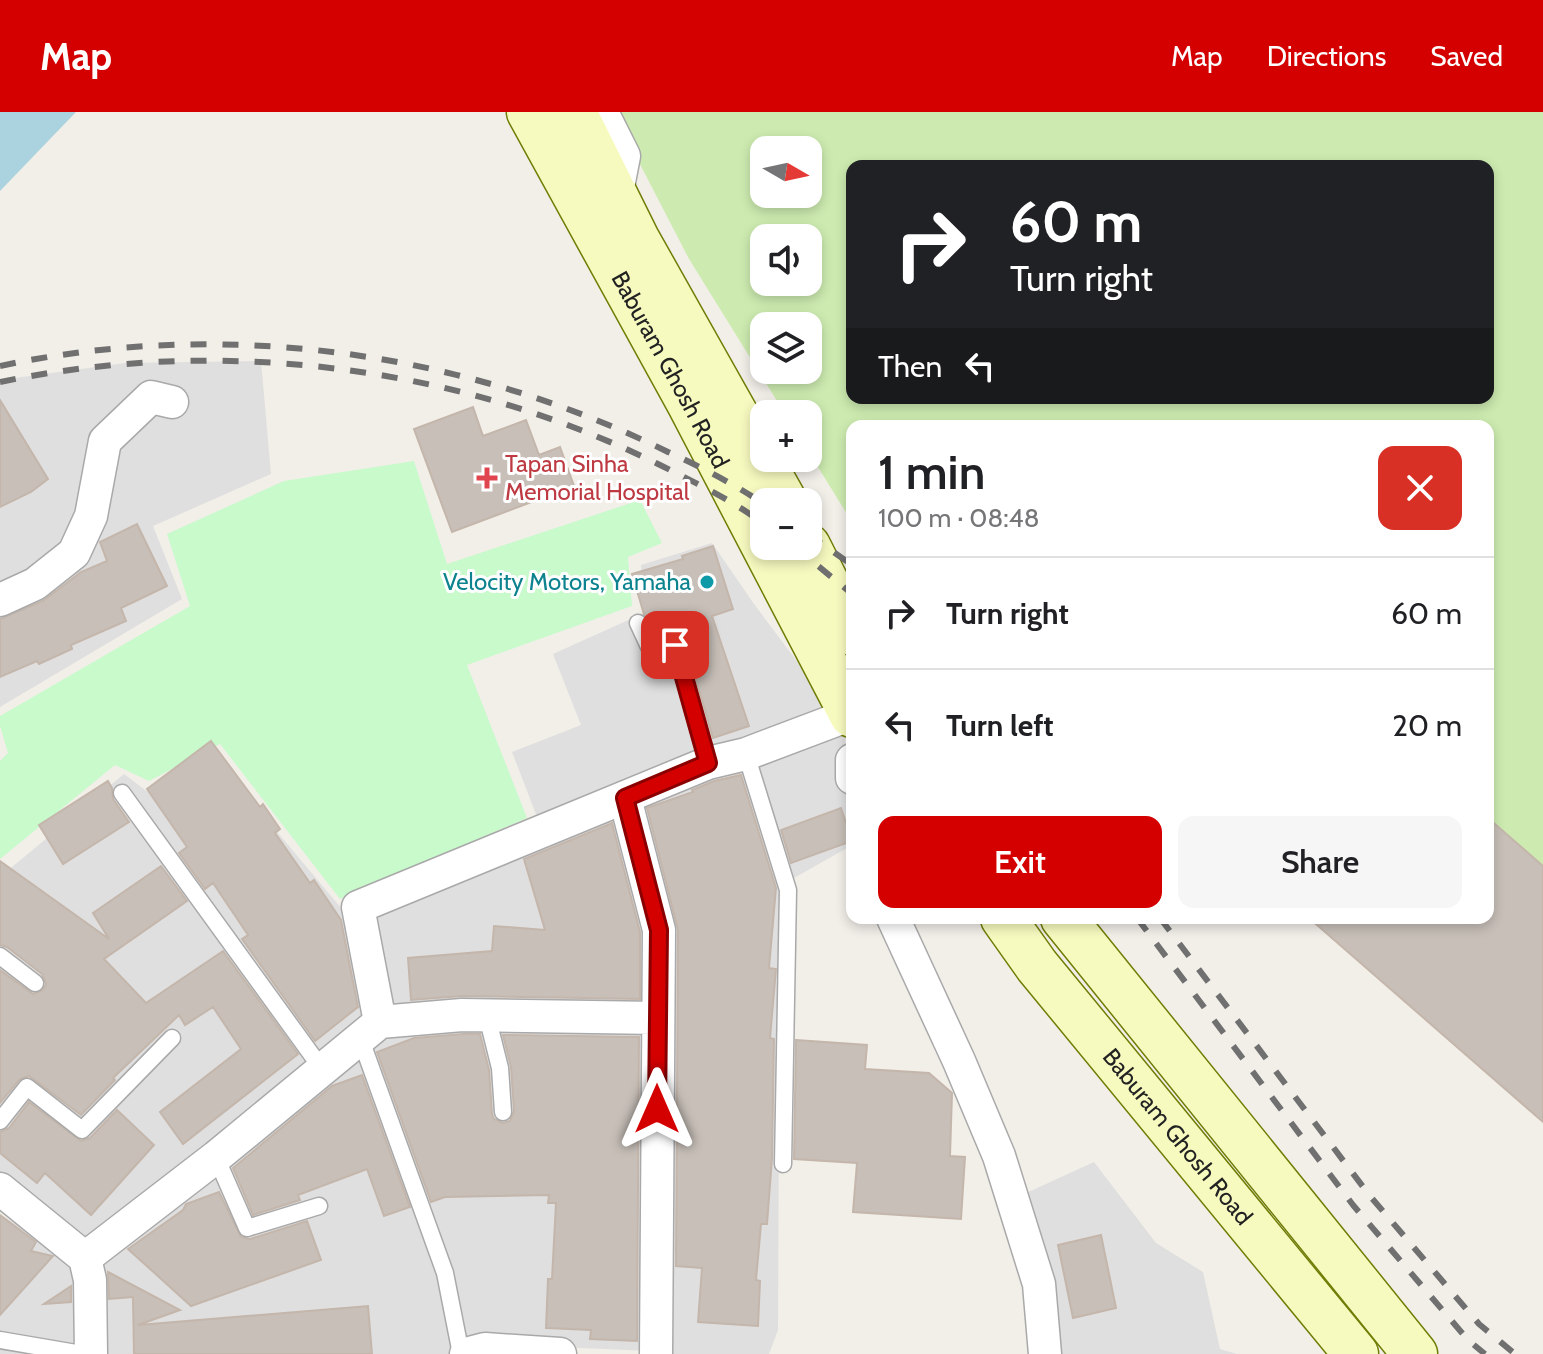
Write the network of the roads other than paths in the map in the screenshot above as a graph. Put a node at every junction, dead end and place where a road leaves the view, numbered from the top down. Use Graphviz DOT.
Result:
graph roads {
  1 [pos="529,112"];
  2 [pos="574,112"];
  3 [pos="602,112"];
  4 [pos="596,185"];
  5 [pos="172,402"];
  6 [pos="777,488"];
  7 [pos="815,560"];
  8 [pos="0,600"];
  9 [pos="846,621"];
  10 [pos="638,623"];
  11 [pos="846,704"];
  12 [pos="846,717"];
  13 [pos="746,754"];
  14 [pos="708,763"];
  15 [pos="122,793"];
  16 [pos="625,798"];
  17 [pos="896,924"];
  18 [pos="1007,924"];
  19 [pos="1068,924"];
  20 [pos="0,956"];
  21 [pos="35,983"];
  22 [pos="487,1016"];
  23 [pos="658,1018"];
  24 [pos="371,1031"];
  25 [pos="172,1038"];
  26 [pos="322,1069"];
  27 [pos="503,1112"];
  28 [pos="0,1121"];
  29 [pos="216,1157"];
  30 [pos="783,1164"];
  31 [pos="0,1189"];
  32 [pos="319,1206"];
  33 [pos="85,1258"];
  34 [pos="0,1340"];
  35 [pos="82,1354"];
  36 [pos="91,1354"];
  37 [pos="463,1354"];
  38 [pos="560,1354"];
  39 [pos="656,1354"];
  40 [pos="1045,1354"];
  41 [pos="1356,1354"];
  42 [pos="1415,1354"];
  1 -- 4 [label="main road, Baburam Ghosh Road"];
  2 -- 4 [label="main road, Baburam Ghosh Road"];
  3 -- 4 [label="street"];
  4 -- 6 [label="main road, Baburam Ghosh Road"];
  4 -- 11 [label="main road, Baburam Ghosh Road"];
  5 -- 8 [label="street"];
  7 -- 9 [label="main road"];
  10 -- 14 [label="lane"];
  12 -- 13 [label="street"];
  13 -- 14 [label="street"];
  13 -- 30 [label="lane"];
  14 -- 16 [label="street"];
  15 -- 26 [label="lane"];
  16 -- 23 [label="street"];
  16 -- 24 [label="street"];
  17 -- 40 [label="street"];
  18 -- 41 [label="main road, Baburam Ghosh Road"];
  19 -- 42 [label="main road, Baburam Ghosh Road"];
  20 -- 21 [label="lane"];
  22 -- 23 [label="street"];
  22 -- 24 [label="street"];
  22 -- 27 [label="lane"];
  23 -- 39 [label="street"];
  24 -- 26 [label="street"];
  24 -- 37 [label="lane"];
  25 -- 28 [label="lane"];
  26 -- 29 [label="street"];
  29 -- 32 [label="lane"];
  29 -- 33 [label="street"];
  31 -- 33 [label="street"];
  33 -- 36 [label="street"];
  34 -- 35 [label="lane"];
  37 -- 38 [label="street"];
}
